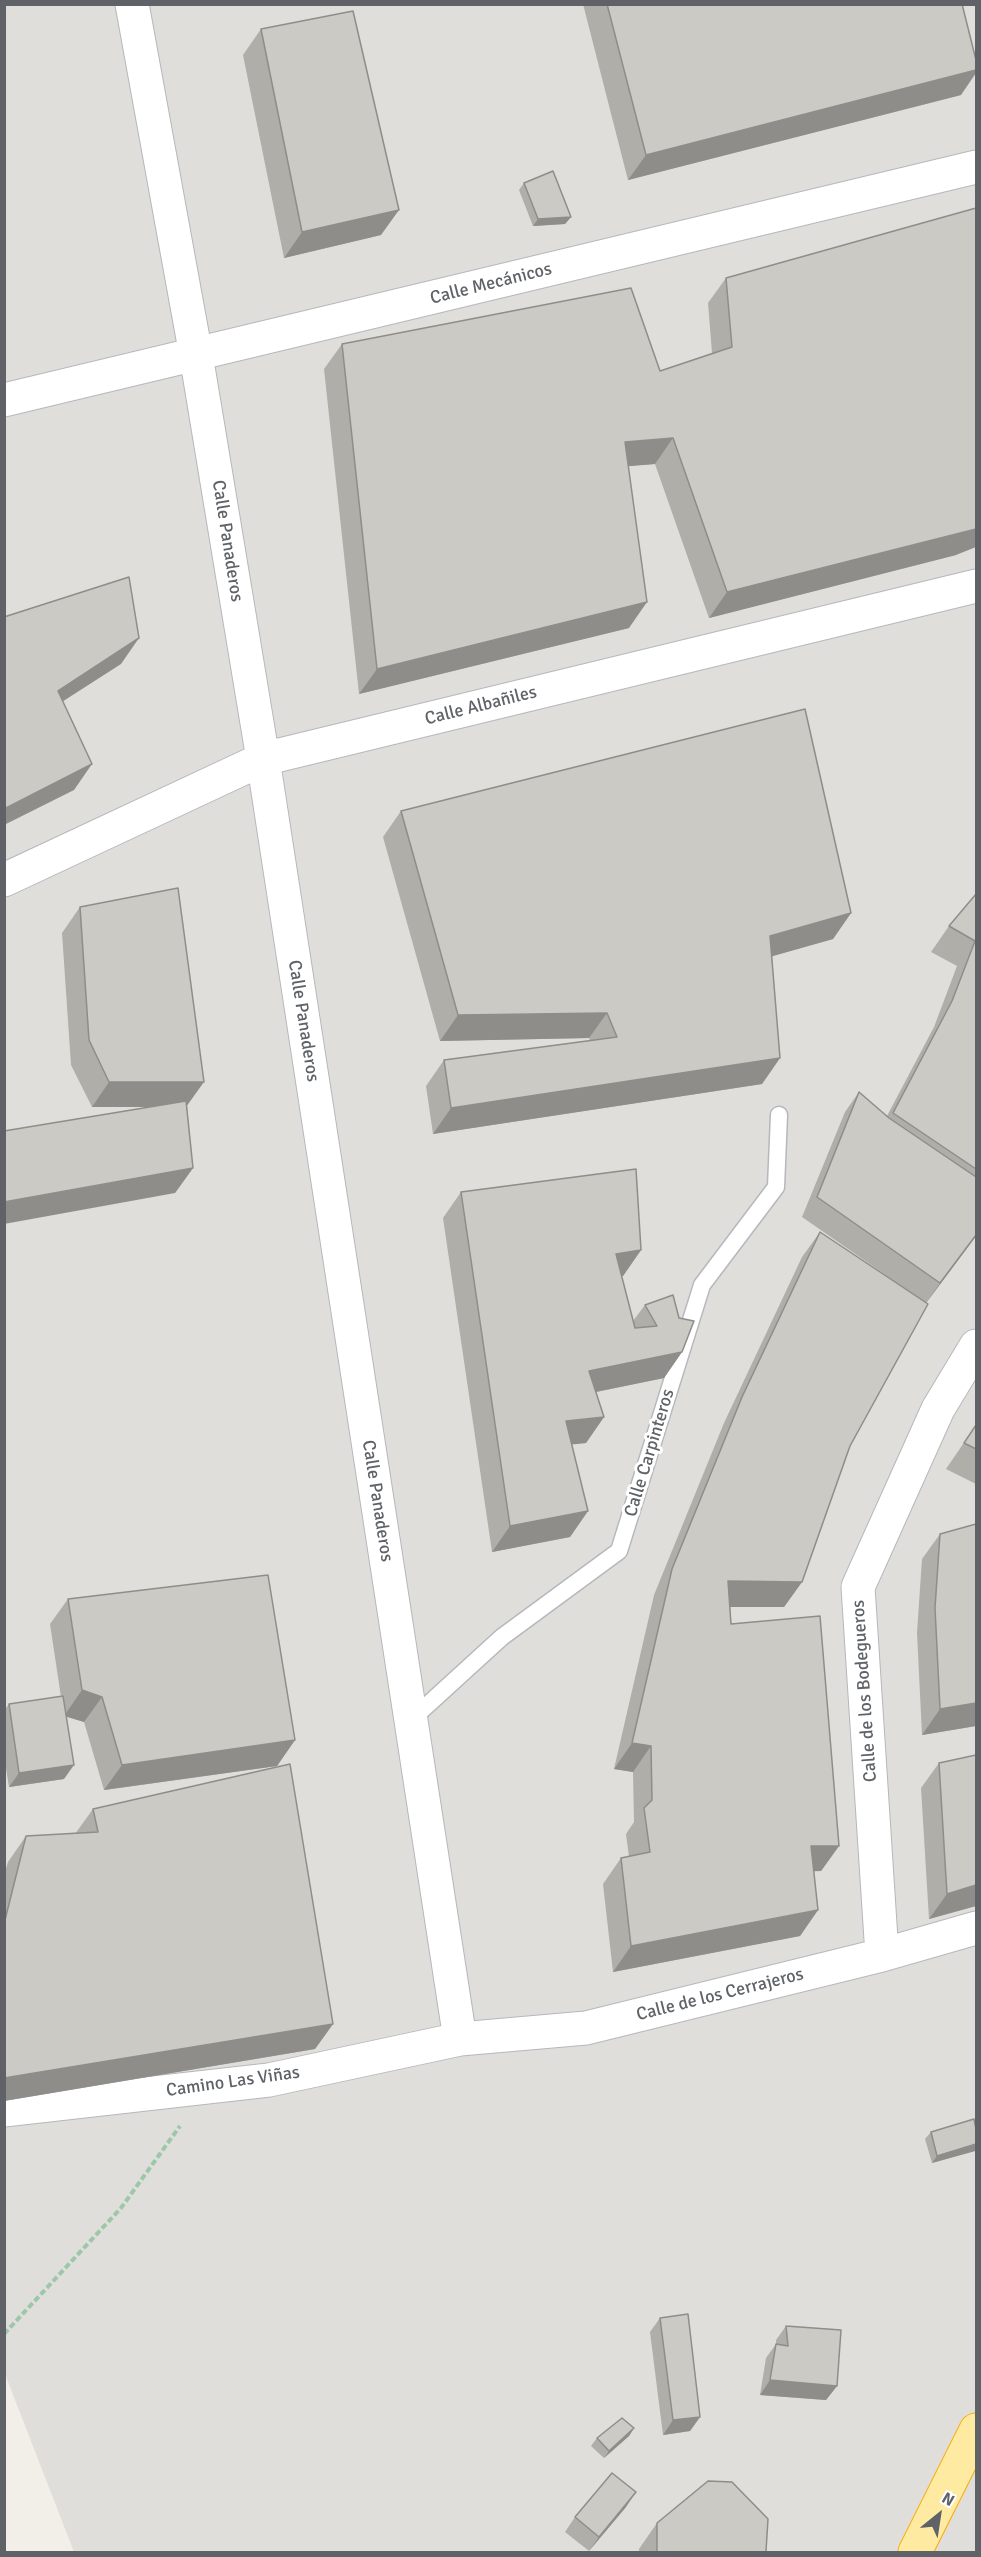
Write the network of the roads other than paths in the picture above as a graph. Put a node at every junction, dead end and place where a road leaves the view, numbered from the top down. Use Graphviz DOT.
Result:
graph roads {
  1 [pos="132,4"];
  2 [pos="976,167"];
  3 [pos="196,355"];
  4 [pos="4,400"];
  5 [pos="976,586"];
  6 [pos="263,759"];
  7 [pos="4,880"];
  8 [pos="779,1115"];
  9 [pos="976,1346"];
  10 [pos="411,1720"];
  11 [pos="976,1928"];
  12 [pos="882,1955"];
  13 [pos="460,2039"];
  14 [pos="4,2110"];
  15 [pos="976,2430"];
  16 [pos="915,2553"];
  1 -- 3 [label="street, Calle Panaderos"];
  2 -- 3 [label="street, Calle Mecánicos"];
  3 -- 4 [label="street, Calle Mecánicos"];
  3 -- 6 [label="street, Calle Panaderos"];
  5 -- 6 [label="street, Calle Albañiles"];
  6 -- 7 [label="street, Calle Albañiles"];
  6 -- 10 [label="street, Calle Panaderos"];
  8 -- 10 [label="lane, Calle Carpinteros"];
  9 -- 12 [label="street, Calle de los Bodegueros"];
  10 -- 13 [label="street, Calle Panaderos"];
  11 -- 12 [label="street, Calle de los Cerrajeros"];
  12 -- 13 [label="street, Calle de los Cerrajeros"];
  13 -- 14 [label="street, Camino Las Viñas"];
  15 -- 16 [label="highway"];
}
